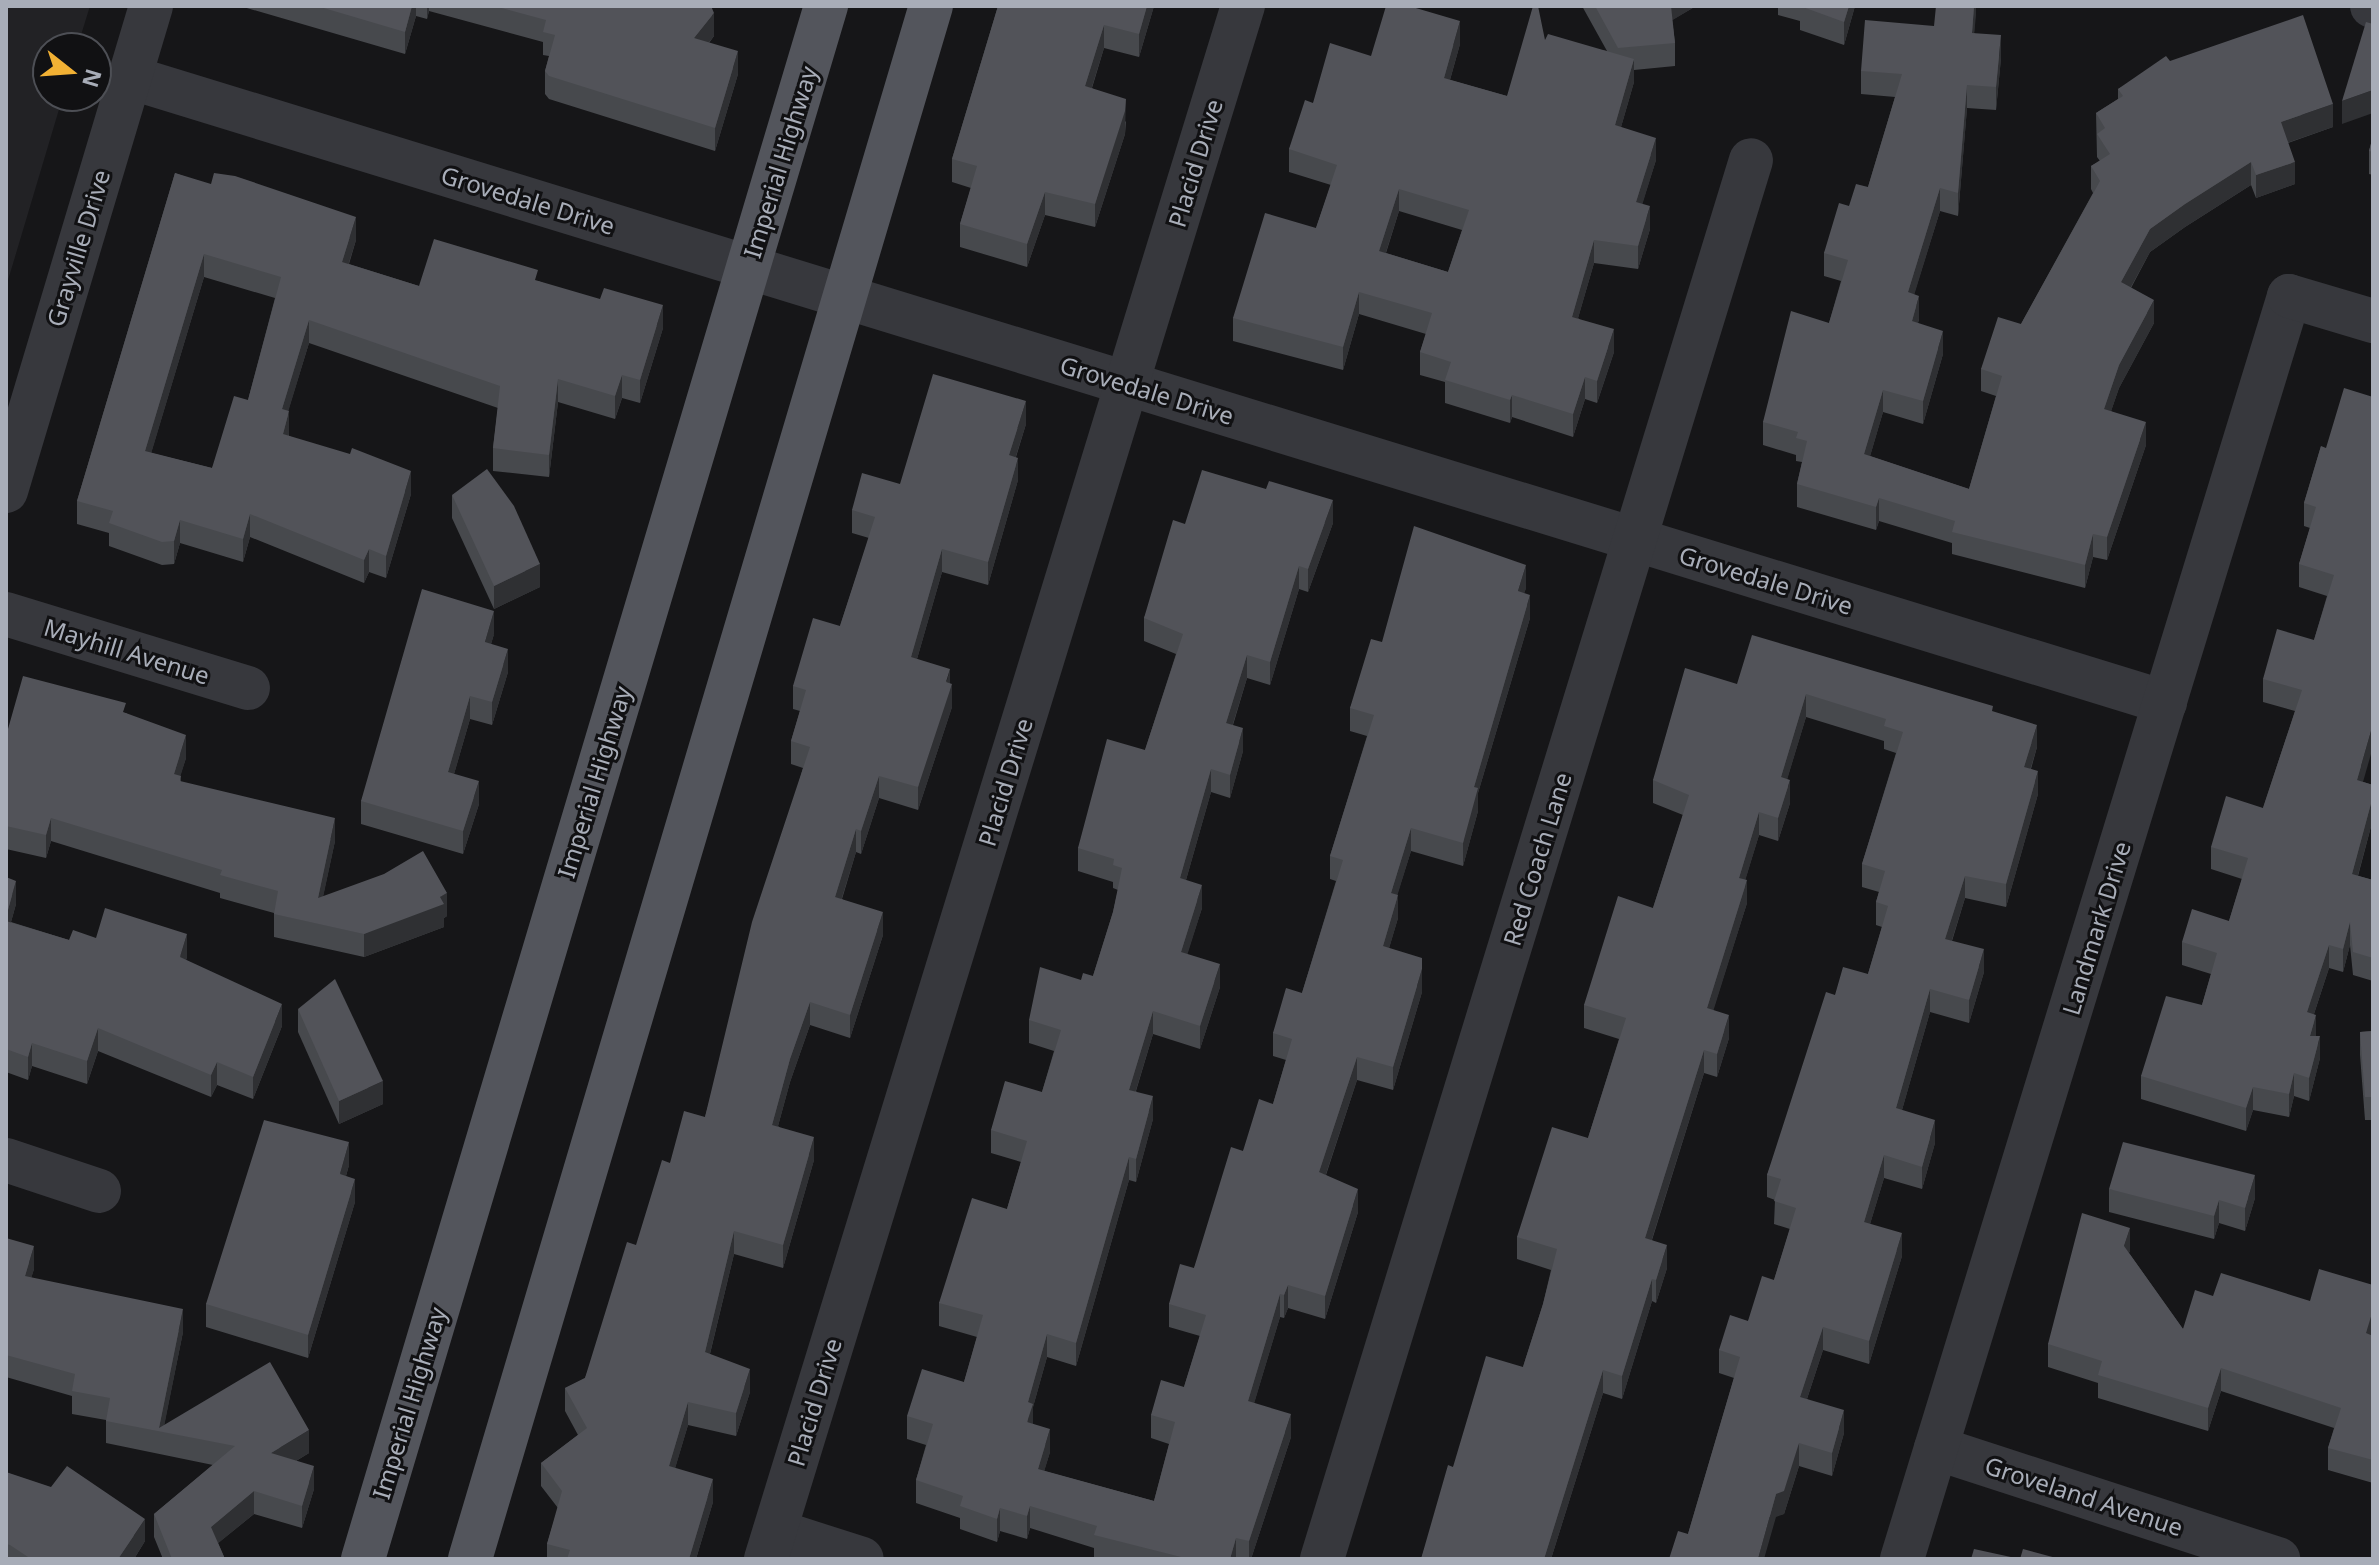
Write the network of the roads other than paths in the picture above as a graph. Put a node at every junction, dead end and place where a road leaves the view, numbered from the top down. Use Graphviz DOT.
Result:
graph roads {
  1 [pos="151,6"];
  2 [pos="826,6"];
  3 [pos="931,6"];
  4 [pos="1243,6"];
  5 [pos="129,77"];
  6 [pos="1751,160"];
  7 [pos="749,264"];
  8 [pos="846,297"];
  9 [pos="2373,321"];
  10 [pos="1127,384"];
  11 [pos="6,491"];
  12 [pos="1635,540"];
  13 [pos="6,614"];
  14 [pos="248,688"];
  15 [pos="2165,702"];
  16 [pos="6,1160"];
  17 [pos="99,1191"];
  18 [pos="1936,1448"];
  19 [pos="770,1545"];
  20 [pos="363,1559"];
  21 [pos="470,1559"];
  22 [pos="862,1559"];
  23 [pos="1322,1559"];
  24 [pos="1902,1559"];
  25 [pos="2278,1559"];
  1 -- 5 [label="street, Grayville Drive"];
  2 -- 7 [label="main road, Imperial Highway"];
  3 -- 8 [label="main road"];
  4 -- 10 [label="street, Placid Drive"];
  5 -- 7 [label="street, Grovedale Drive"];
  5 -- 11 [label="street, Grayville Drive"];
  6 -- 12 [label="street, Red Coach Lane"];
  7 -- 8 [label="street, Grovedale Drive"];
  7 -- 20 [label="main road, Imperial Highway"];
  8 -- 10 [label="street, Grovedale Drive"];
  8 -- 21 [label="main road"];
  9 -- 15 [label="street, Landmark Drive"];
  10 -- 12 [label="street, Grovedale Drive"];
  10 -- 19 [label="street, Placid Drive"];
  12 -- 15 [label="street, Grovedale Drive"];
  12 -- 23 [label="street, Red Coach Lane"];
  13 -- 14 [label="street, Mayhill Avenue"];
  15 -- 18 [label="street, Landmark Drive"];
  16 -- 17 [label="street"];
  18 -- 24 [label="street, Landmark Drive"];
  18 -- 25 [label="street, Groveland Avenue"];
  19 -- 22 [label="street"];
}
